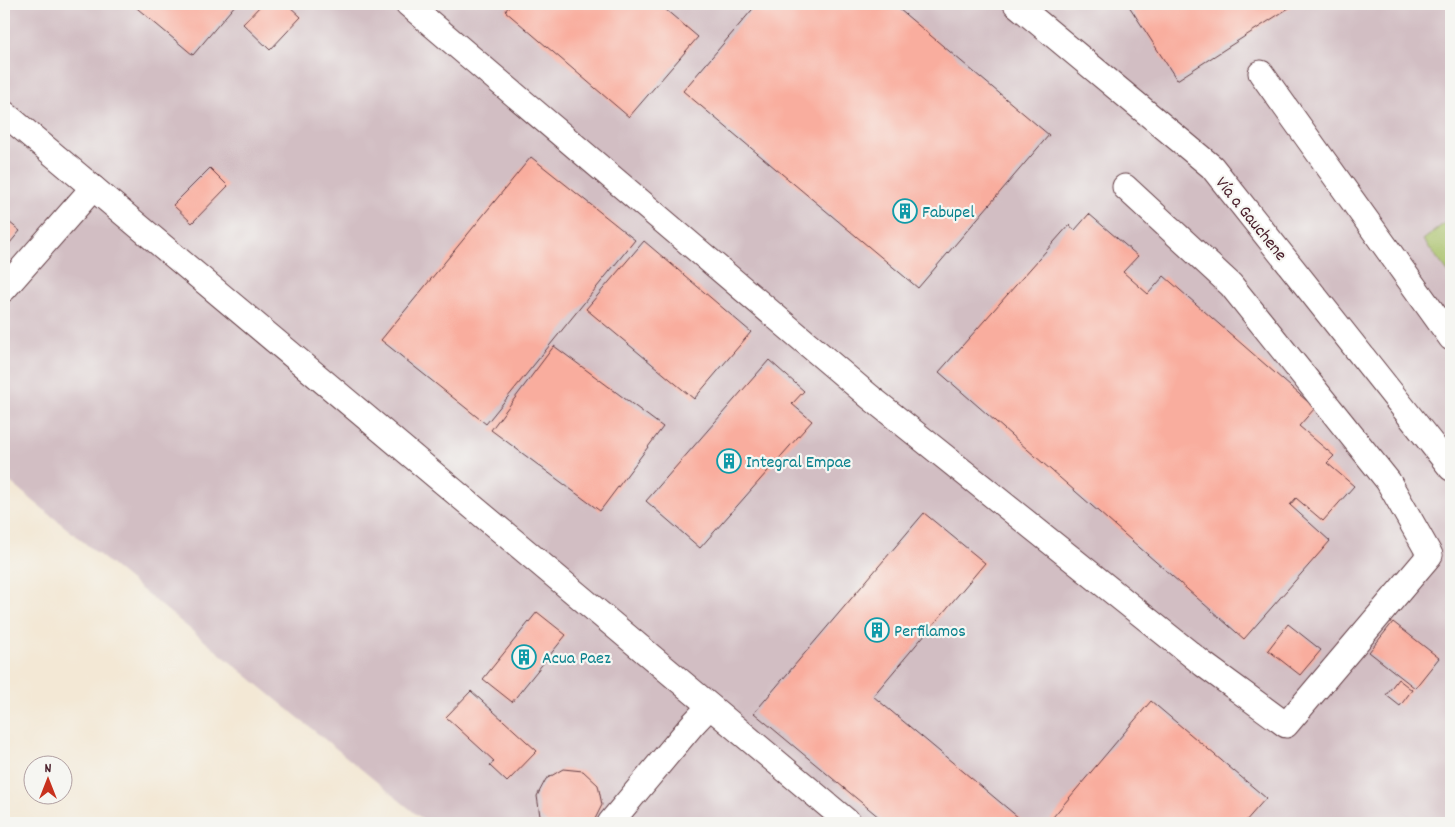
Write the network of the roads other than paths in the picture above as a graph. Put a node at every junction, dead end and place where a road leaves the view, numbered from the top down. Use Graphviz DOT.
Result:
graph roads {
  1 [pos="408,4"];
  2 [pos="1016,4"];
  3 [pos="1260,73"];
  4 [pos="4,113"];
  5 [pos="1125,187"];
  6 [pos="93,188"];
  7 [pos="4,289"];
  8 [pos="1451,338"];
  9 [pos="1451,468"];
  10 [pos="709,707"];
  11 [pos="610,823"];
  12 [pos="849,823"];
  1 -- 5 [label="street"];
  2 -- 9 [label="street, Vía a Gauchene"];
  3 -- 8 [label="street"];
  4 -- 6 [label="street"];
  6 -- 7 [label="street"];
  6 -- 10 [label="street"];
  10 -- 11 [label="street"];
  10 -- 12 [label="street"];
}
